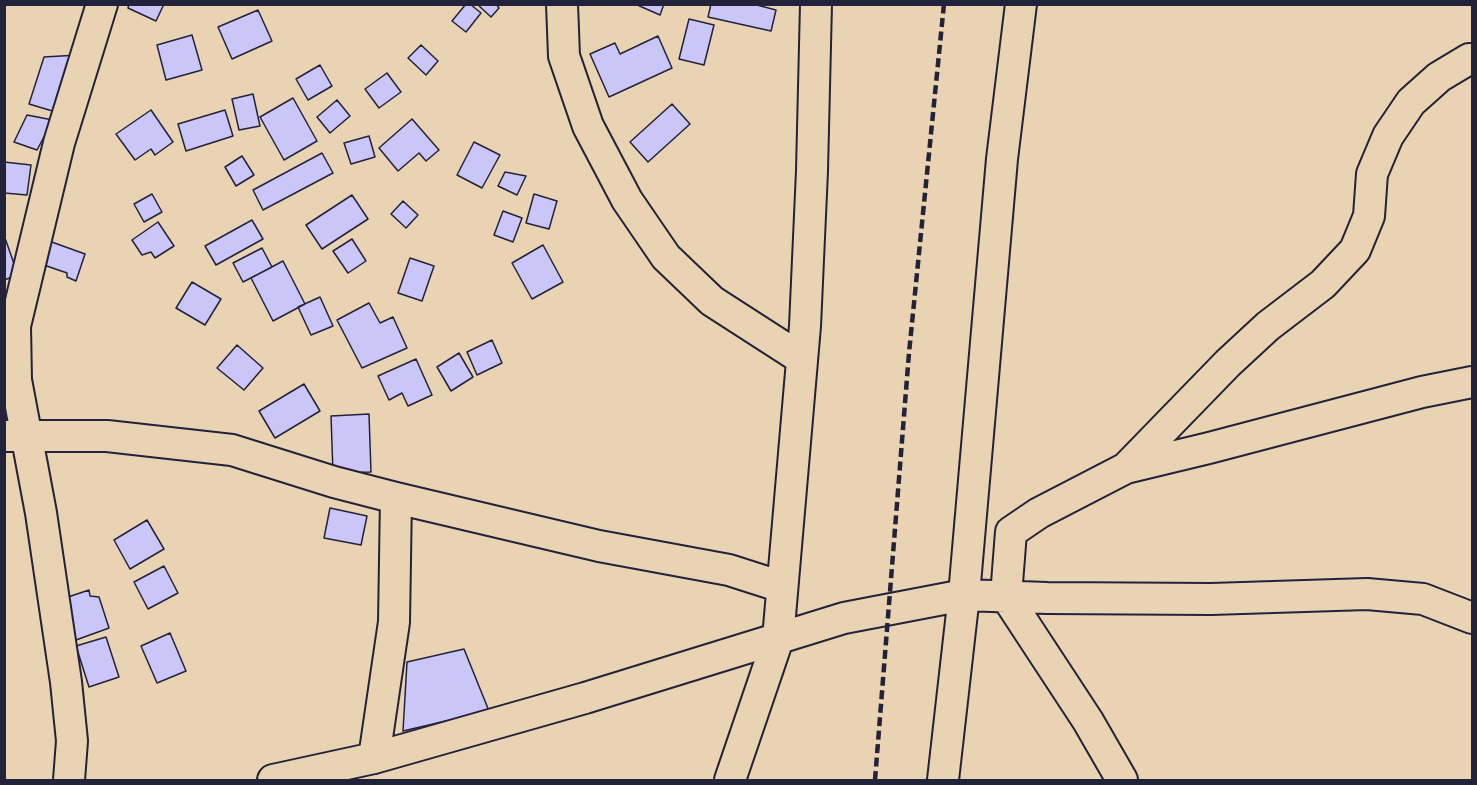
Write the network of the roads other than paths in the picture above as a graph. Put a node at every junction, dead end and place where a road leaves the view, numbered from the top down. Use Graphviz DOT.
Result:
graph roads {
  1 [pos="102,4"];
  2 [pos="562,4"];
  3 [pos="816,4"];
  4 [pos="1021,4"];
  5 [pos="1473,59"];
  6 [pos="802,359"];
  7 [pos="1473,382"];
  8 [pos="15,436"];
  9 [pos="1126,468"];
  10 [pos="396,498"];
  11 [pos="782,587"];
  12 [pos="964,595"];
  13 [pos="1006,596"];
  14 [pos="1473,618"];
  15 [pos="778,639"];
  16 [pos="374,758"];
  17 [pos="69,780"];
  18 [pos="273,780"];
  19 [pos="730,780"];
  20 [pos="944,780"];
  21 [pos="1122,780"];
  1 -- 8 [label="street"];
  2 -- 6 [label="street"];
  3 -- 6 [label="street"];
  4 -- 12 [label="street"];
  5 -- 9 [label="street"];
  6 -- 11 [label="street"];
  7 -- 9 [label="street"];
  8 -- 10 [label="street"];
  8 -- 17 [label="street"];
  9 -- 13 [label="street"];
  10 -- 11 [label="street"];
  10 -- 16 [label="street"];
  11 -- 15 [label="street"];
  12 -- 13 [label="street"];
  12 -- 15 [label="street"];
  12 -- 20 [label="street"];
  13 -- 14 [label="street"];
  13 -- 21 [label="street"];
  15 -- 16 [label="street"];
  15 -- 19 [label="street"];
  16 -- 18 [label="street"];
}
